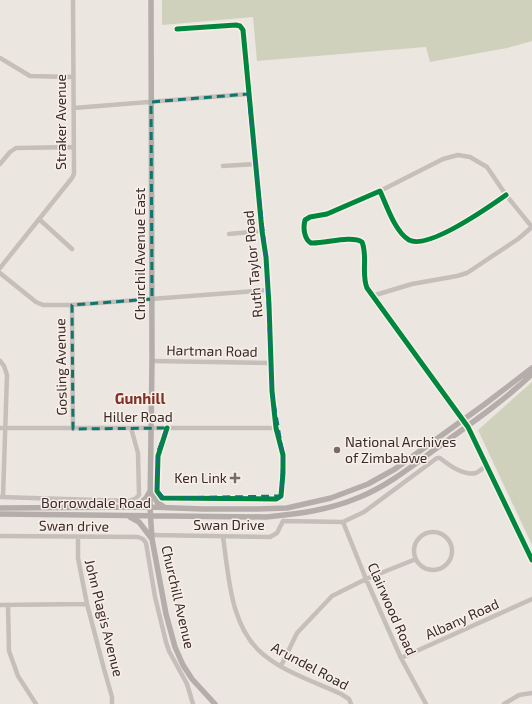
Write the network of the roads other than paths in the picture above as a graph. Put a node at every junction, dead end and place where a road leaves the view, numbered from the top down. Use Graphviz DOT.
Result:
graph roads {
  1 [pos="73,0"];
  2 [pos="151,0"];
  3 [pos="177,29"];
  4 [pos="0,58"];
  5 [pos="73,77"];
  6 [pos="248,94"];
  7 [pos="151,102"];
  8 [pos="74,108"];
  9 [pos="74,147"];
  10 [pos="0,164"];
  11 [pos="256,164"];
  12 [pos="223,166"];
  13 [pos="380,190"];
  14 [pos="506,195"];
  15 [pos="39,219"];
  16 [pos="532,227"];
  17 [pos="262,231"];
  18 [pos="229,234"];
  19 [pos="72,249"];
  20 [pos="0,268"];
  21 [pos="0,273"];
  22 [pos="268,290"];
  23 [pos="372,296"];
  24 [pos="152,299"];
  25 [pos="72,305"];
  26 [pos="0,361"];
  27 [pos="152,361"];
  28 [pos="271,363"];
  29 [pos="532,368"];
  30 [pos="532,374"];
  31 [pos="463,420"];
  32 [pos="468,427"];
  33 [pos="0,428"];
  34 [pos="131,428"];
  35 [pos="152,428"];
  36 [pos="167,428"];
  37 [pos="276,428"];
  38 [pos="6,429"];
  39 [pos="73,429"];
  40 [pos="487,465"];
  41 [pos="150,491"];
  42 [pos="1,497"];
  43 [pos="150,507"];
  44 [pos="0,508"];
  45 [pos="136,508"];
  46 [pos="165,508"];
  47 [pos="0,514"];
  48 [pos="128,516"];
  49 [pos="150,516"];
  50 [pos="164,516"];
  51 [pos="343,522"];
  52 [pos="151,524"];
  53 [pos="0,536"];
  54 [pos="78,537"];
  55 [pos="152,537"];
  56 [pos="222,537"];
  57 [pos="416,559"];
  58 [pos="532,560"];
  59 [pos="366,579"];
  60 [pos="161,586"];
  61 [pos="154,587"];
  62 [pos="532,599"];
  63 [pos="87,604"];
  64 [pos="0,605"];
  65 [pos="8,605"];
  66 [pos="401,658"];
  67 [pos="280,666"];
  68 [pos="204,693"];
  69 [pos="532,693"];
  70 [pos="36,704"];
  71 [pos="112,704"];
  72 [pos="193,704"];
  73 [pos="207,704"];
  74 [pos="215,704"];
  75 [pos="351,704"];
  76 [pos="426,704"];
  77 [pos="504,704"];
  1 -- 5 [label="street, Straker Avenue"];
  2 -- 7 [label="main road, Churchil Avenue East"];
  3 -- 6 [label="street, Ruth Taylor Road"];
  4 -- 5 [label="street"];
  5 -- 8 [label="street, Straker Avenue"];
  6 -- 7 [label="street"];
  6 -- 11 [label="street, Ruth Taylor Road"];
  7 -- 8 [label="street"];
  7 -- 24 [label="main road, Churchil Avenue East"];
  8 -- 9 [label="street, Straker Avenue"];
  9 -- 10 [label="street"];
  9 -- 15 [label="street, Straker Avenue"];
  11 -- 12 [label="street"];
  11 -- 17 [label="street, Ruth Taylor Road"];
  13 -- 14 [label="street"];
  13 -- 14 [label="street"];
  13 -- 23 [label="street"];
  14 -- 16 [label="street"];
  15 -- 19 [label="street"];
  15 -- 20 [label="street, Straker Avenue"];
  16 -- 23 [label="street"];
  17 -- 18 [label="street"];
  17 -- 22 [label="street, Ruth Taylor Road"];
  21 -- 25 [label="street"];
  22 -- 24 [label="street"];
  22 -- 28 [label="street, Ruth Taylor Road"];
  23 -- 31 [label="street"];
  24 -- 25 [label="street"];
  24 -- 27 [label="main road, Churchil Avenue East"];
  25 -- 39 [label="street, Gosling Avenue"];
  26 -- 38 [label="street"];
  27 -- 28 [label="street, Hartman Road"];
  27 -- 35 [label="main road, Churchil Avenue East"];
  28 -- 37 [label="street, Ruth Taylor Road"];
  29 -- 31 [label="main road, Borrowdale Road"];
  30 -- 32 [label="main road, Borrowdale Road"];
  31 -- 32 [label="street"];
  31 -- 46 [label="main road, Borrowdale Road"];
  32 -- 40 [label="street"];
  32 -- 50 [label="main road, Borrowdale Road"];
  33 -- 38 [label="street, Hiller Road"];
  34 -- 35 [label="street, Hiller Road"];
  34 -- 39 [label="street, Hiller Road"];
  34 -- 42 [label="street"];
  35 -- 36 [label="street, Hiller Road"];
  35 -- 41 [label="main road, Churchil Avenue East"];
  36 -- 37 [label="street, Hiller Road"];
  36 -- 37 [label="street, Ruth Taylor Road"];
  38 -- 39 [label="street, Hiller Road"];
  38 -- 42 [label="street"];
  40 -- 51 [label="street, Swan Drive"];
  40 -- 58 [label="street"];
  41 -- 43 [label="main road, Churchil Avenue East"];
  41 -- 45 [label="main road"];
  41 -- 46 [label="main road"];
  43 -- 45 [label="main road, Borrowdale Road"];
  43 -- 46 [label="main road, Borrowdale Road"];
  43 -- 49 [label="main road, Churchill Avenue"];
  44 -- 45 [label="main road, Borrowdale Road"];
  47 -- 48 [label="main road, Borrowdale Road"];
  48 -- 49 [label="main road, Borrowdale Road"];
  48 -- 55 [label="main road"];
  49 -- 50 [label="main road, Borrowdale Road"];
  49 -- 52 [label="main road, Churchill Avenue"];
  50 -- 52 [label="main road"];
  51 -- 56 [label="street, Swan Drive"];
  51 -- 59 [label="street, Clairwood Road"];
  52 -- 55 [label="main road, Churchill Avenue"];
  53 -- 54 [label="street, Swan drive"];
  54 -- 61 [label="street, Swan drive"];
  54 -- 63 [label="street, John Plagis Avenue"];
  55 -- 56 [label="street, Swan Drive"];
  55 -- 60 [label="main road, Churchill Avenue"];
  56 -- 67 [label="street, Arundel Road"];
  57 -- 57 [label="street"];
  57 -- 59 [label="street"];
  59 -- 66 [label="street, Clairwood Road"];
  59 -- 67 [label="street"];
  60 -- 61 [label="street"];
  60 -- 68 [label="main road, Churchill Avenue"];
  61 -- 72 [label="street"];
  62 -- 66 [label="street, Albany Road"];
  63 -- 65 [label="street"];
  63 -- 71 [label="street, John Plagis Avenue"];
  64 -- 65 [label="street"];
  65 -- 70 [label="street"];
  66 -- 76 [label="street, Clairwood Road"];
  67 -- 75 [label="street, Arundel Road"];
  68 -- 73 [label="main road"];
  68 -- 74 [label="main road, Churchill Avenue"];
  69 -- 77 [label="street"];
}
